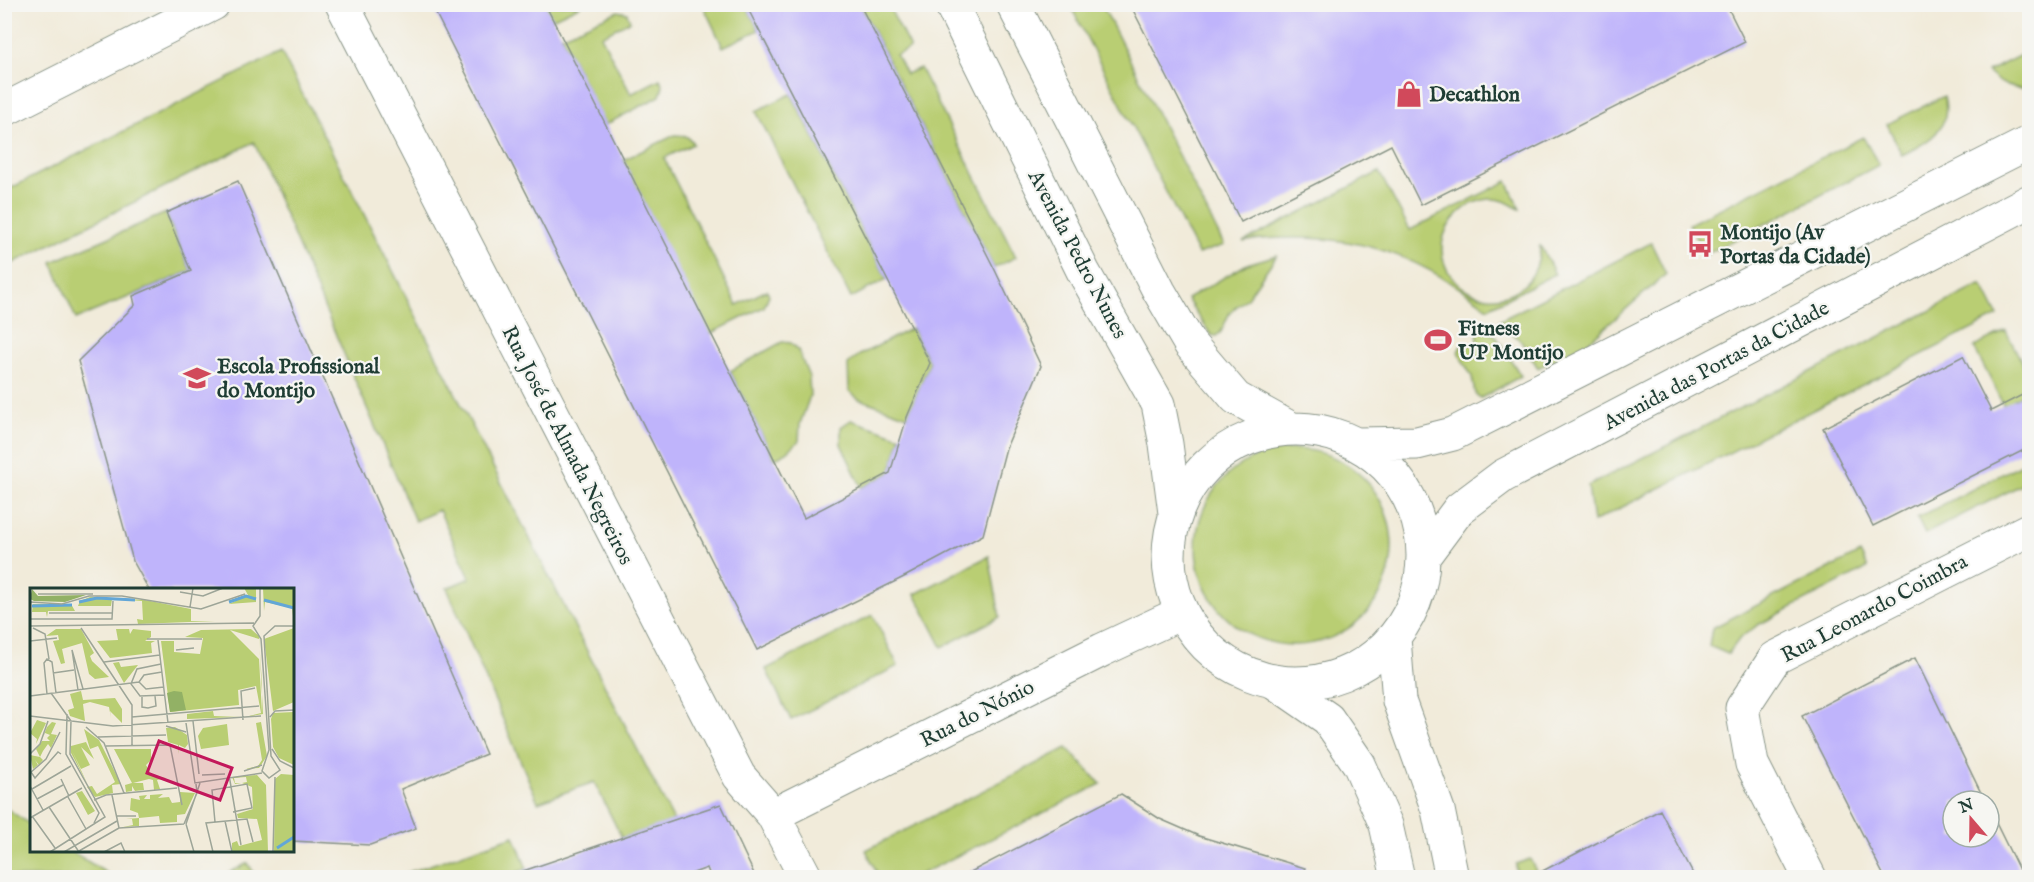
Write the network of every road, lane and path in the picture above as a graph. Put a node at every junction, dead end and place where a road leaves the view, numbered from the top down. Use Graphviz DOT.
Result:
graph roads {
  1 [pos="213,4"];
  2 [pos="342,4"];
  3 [pos="951,4"];
  4 [pos="1012,4"];
  5 [pos="4,110"];
  6 [pos="2030,142"];
  7 [pos="2030,201"];
  8 [pos="1290,428"];
  9 [pos="1358,444"];
  10 [pos="1175,513"];
  11 [pos="2030,529"];
  12 [pos="1424,556"];
  13 [pos="1181,613"];
  14 [pos="1394,638"];
  15 [pos="1273,681"];
  16 [pos="773,815"];
  17 [pos="806,878"];
  18 [pos="1398,878"];
  19 [pos="1452,878"];
  20 [pos="1810,878"];
  1 -- 5 [label="street"];
  2 -- 16 [label="street, Rua José de Almada Negreiros"];
  3 -- 10 [label="street, Avenida Pedro Nunes"];
  4 -- 8 [label="street"];
  6 -- 9 [label="street"];
  7 -- 12 [label="street, Avenida das Portas da Cidade"];
  8 -- 9 [label="street"];
  8 -- 10 [label="street"];
  9 -- 12 [label="street"];
  10 -- 13 [label="street"];
  11 -- 20 [label="street, Rua Leonardo Coimbra"];
  12 -- 14 [label="street"];
  13 -- 15 [label="street"];
  13 -- 16 [label="street, Rua do Nónio"];
  14 -- 15 [label="street"];
  14 -- 19 [label="street"];
  15 -- 18 [label="street"];
  16 -- 17 [label="street, Rua José de Almada Negreiros"];
}
